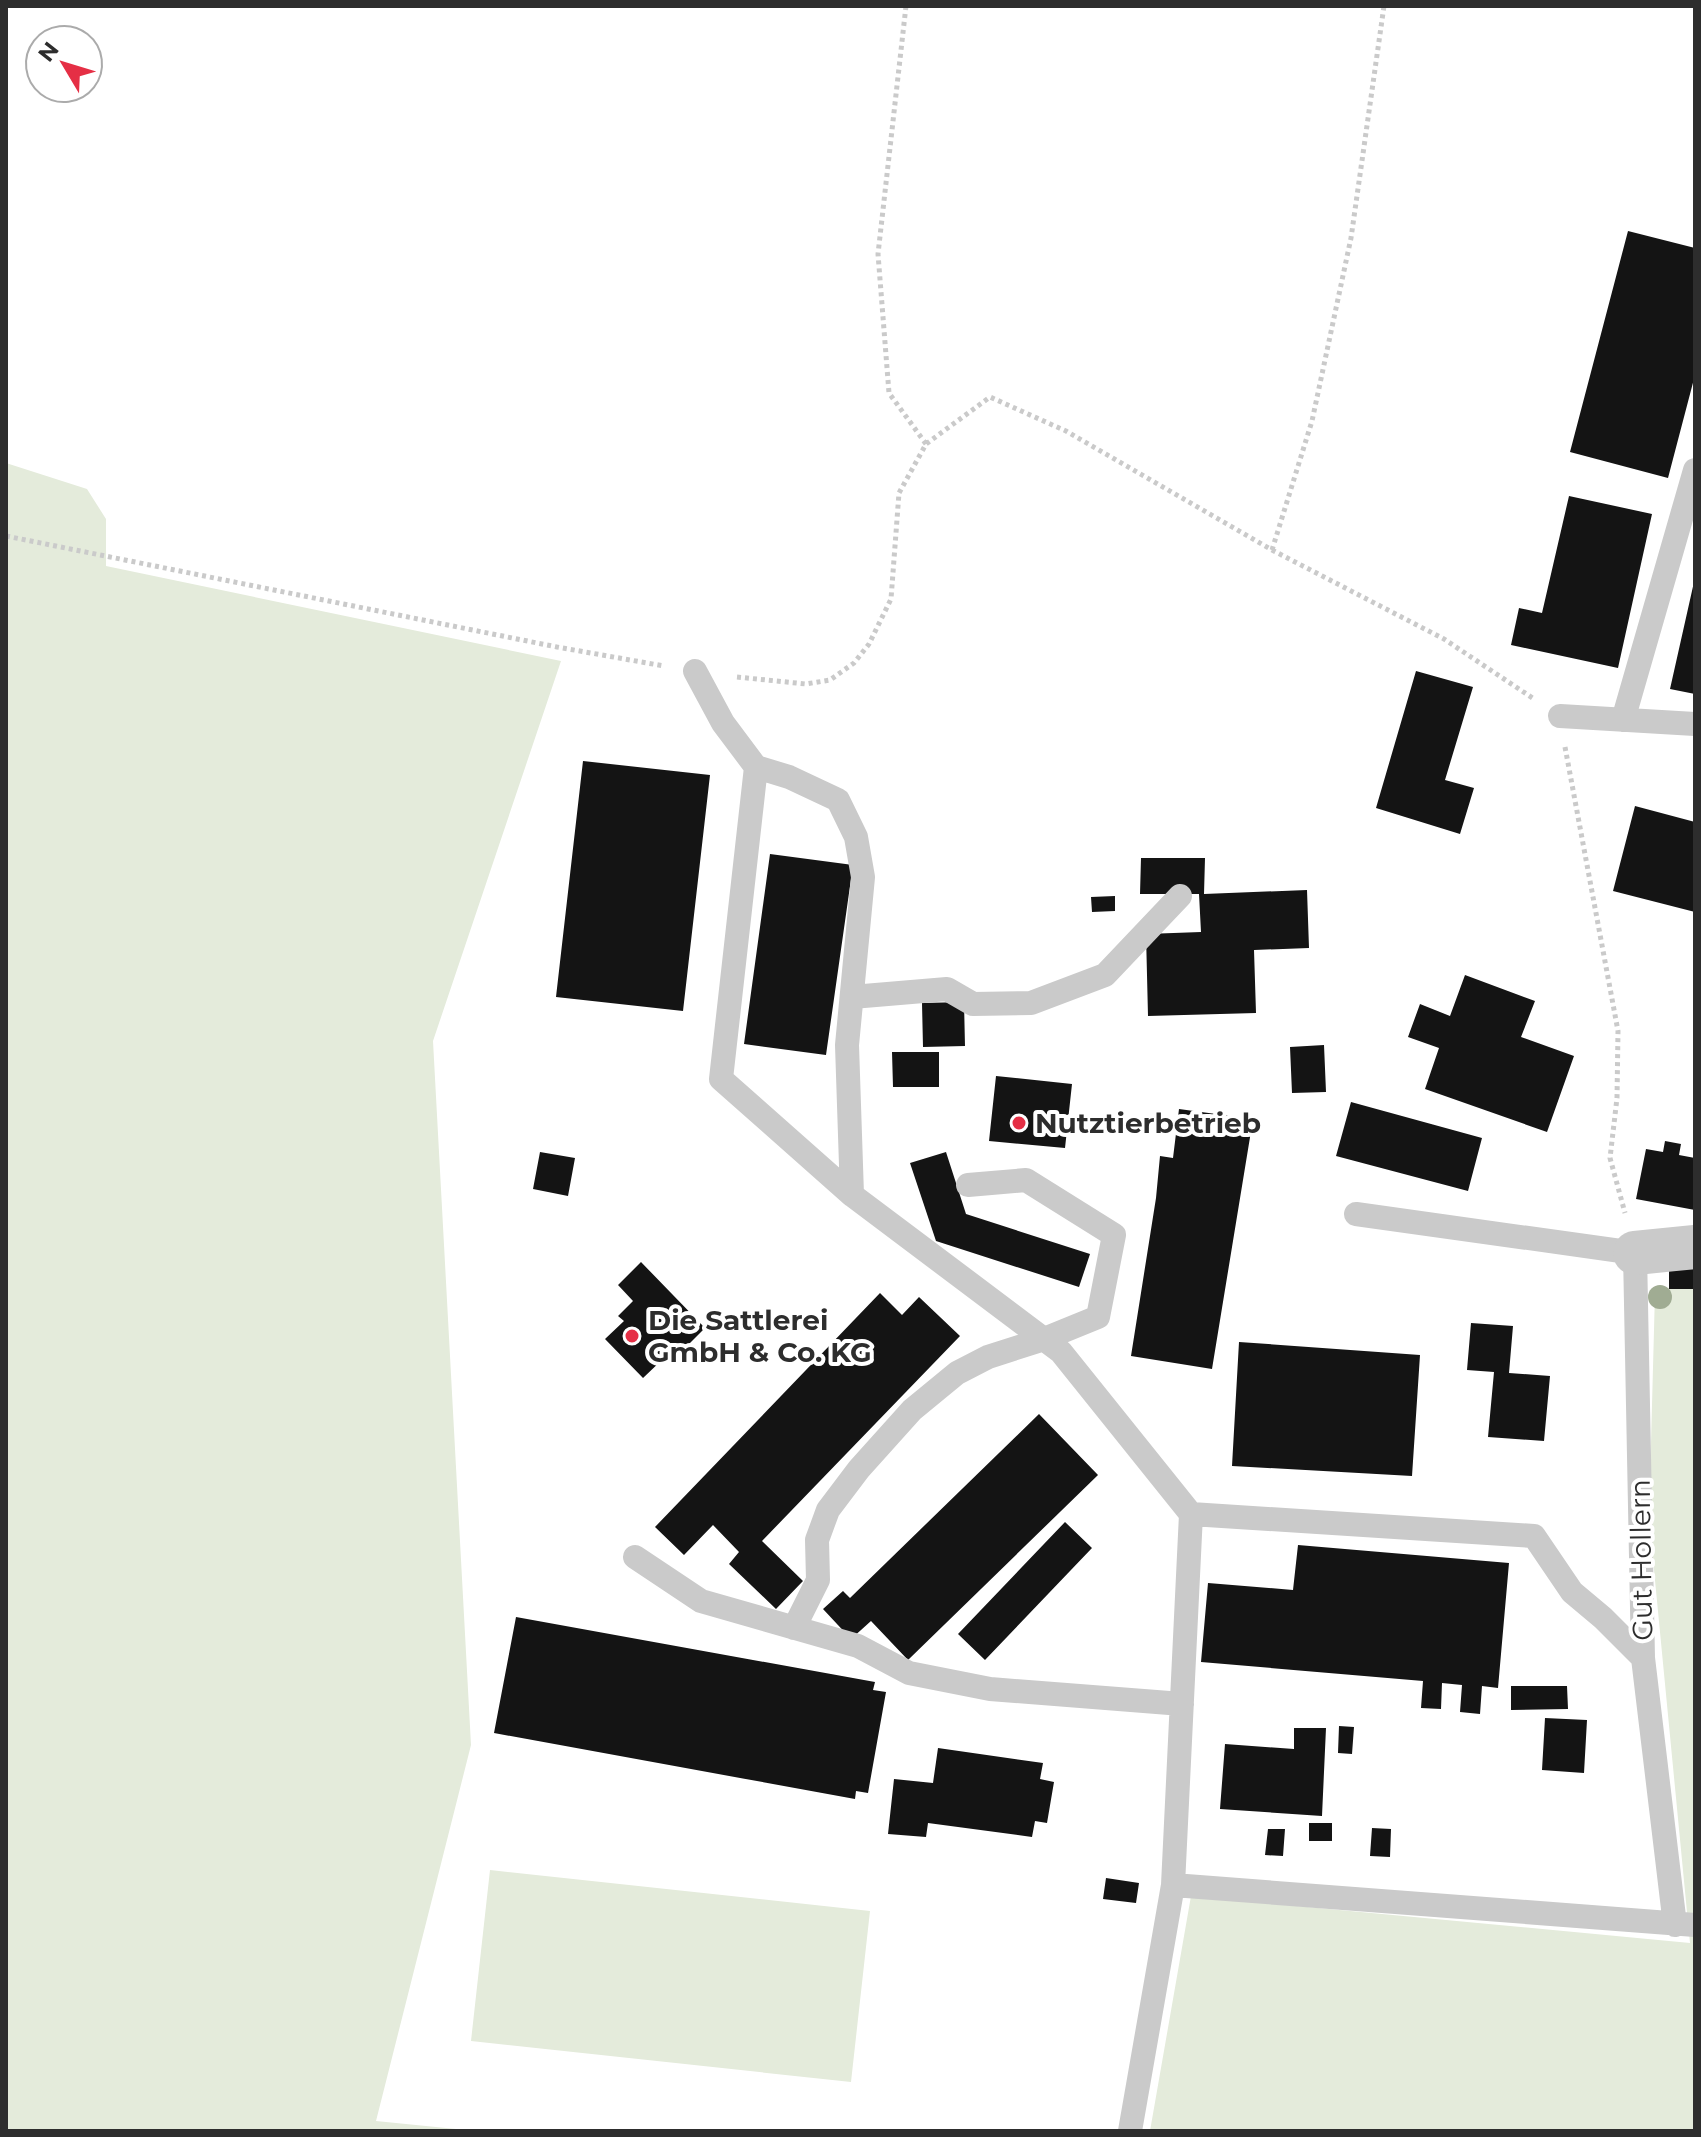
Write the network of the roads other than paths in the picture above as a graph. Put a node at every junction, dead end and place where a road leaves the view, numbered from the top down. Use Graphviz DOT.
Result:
graph roads {
  1 [pos="1695,470"];
  2 [pos="695,671"];
  3 [pos="1560,716"];
  4 [pos="1623,720"];
  5 [pos="1695,724"];
  6 [pos="756,767"];
  7 [pos="1180,896"];
  8 [pos="852,997"];
  9 [pos="968,1185"];
  10 [pos="852,1195"];
  11 [pos="1356,1214"];
  12 [pos="1695,1247"];
  13 [pos="1635,1253"];
  14 [pos="1044,1339"];
  15 [pos="1191,1514"];
  16 [pos="635,1557"];
  17 [pos="794,1628"];
  18 [pos="1643,1658"];
  19 [pos="1182,1704"];
  20 [pos="1173,1885"];
  21 [pos="1685,1925"];
  22 [pos="1130,2131"];
  1 -- 4 [label="lane"];
  2 -- 6 [label="lane"];
  3 -- 4 [label="lane"];
  4 -- 5 [label="lane"];
  6 -- 8 [label="lane"];
  6 -- 10 [label="lane"];
  7 -- 8 [label="lane"];
  8 -- 10 [label="lane"];
  9 -- 14 [label="lane"];
  10 -- 14 [label="lane"];
  11 -- 13 [label="lane"];
  12 -- 13 [label="street"];
  13 -- 18 [label="lane, Gut Hollern"];
  14 -- 15 [label="lane"];
  14 -- 17 [label="lane"];
  15 -- 18 [label="lane"];
  15 -- 19 [label="lane"];
  16 -- 17 [label="lane"];
  17 -- 19 [label="lane"];
  18 -- 21 [label="lane, Gut Hollern"];
  19 -- 20 [label="lane"];
  20 -- 21 [label="lane"];
  20 -- 22 [label="lane"];
}
